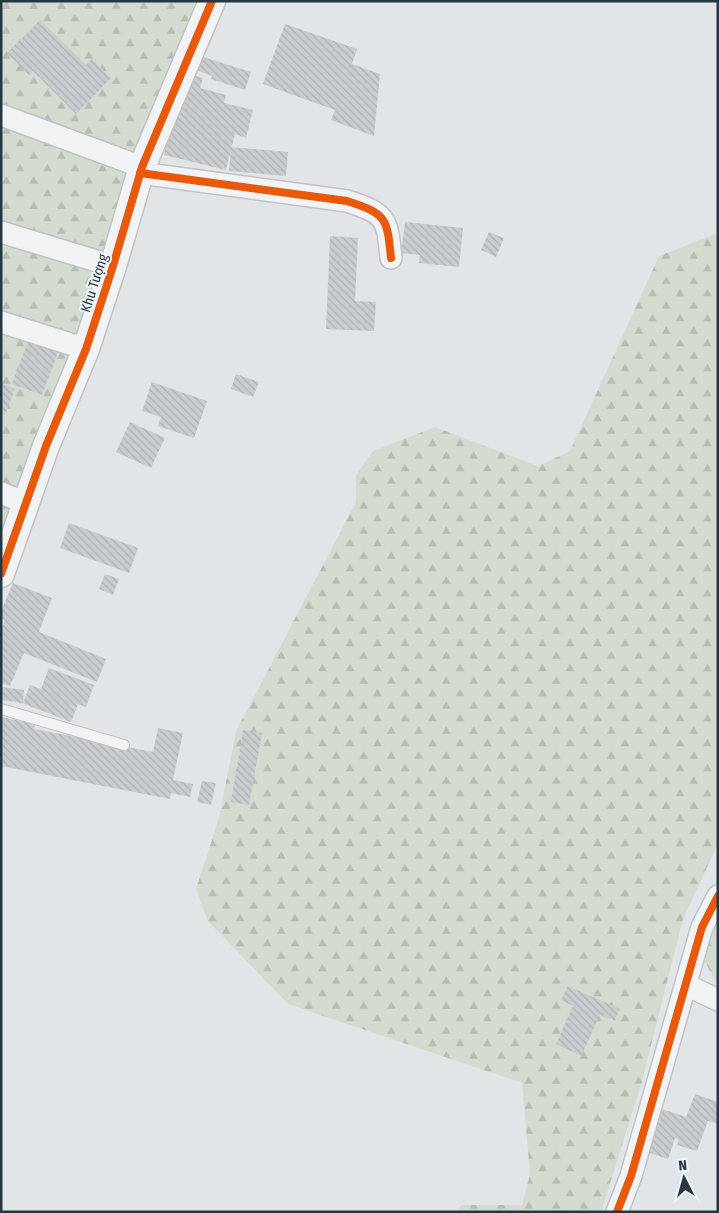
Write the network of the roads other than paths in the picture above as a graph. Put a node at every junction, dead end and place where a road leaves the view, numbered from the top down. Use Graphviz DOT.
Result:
graph roads {
  1 [pos="212,1"];
  2 [pos="1,115"];
  3 [pos="141,170"];
  4 [pos="1,232"];
  5 [pos="391,258"];
  6 [pos="113,266"];
  7 [pos="1,322"];
  8 [pos="86,349"];
  9 [pos="1,493"];
  10 [pos="26,503"];
  11 [pos="1,574"];
  12 [pos="1,709"];
  13 [pos="124,745"];
  14 [pos="718,896"];
  15 [pos="686,985"];
  16 [pos="718,1000"];
  17 [pos="617,1212"];
  1 -- 3 [label="street, Khu Tượng"];
  2 -- 3 [label="street"];
  3 -- 5 [label="street"];
  3 -- 6 [label="street, Khu Tượng"];
  4 -- 6 [label="street"];
  6 -- 8 [label="street, Khu Tượng"];
  7 -- 8 [label="street"];
  8 -- 10 [label="street, Khu Tượng"];
  9 -- 10 [label="street"];
  10 -- 11 [label="street, Khu Tượng"];
  12 -- 13 [label="lane"];
  14 -- 15 [label="street"];
  15 -- 16 [label="street"];
  15 -- 17 [label="street"];
}
